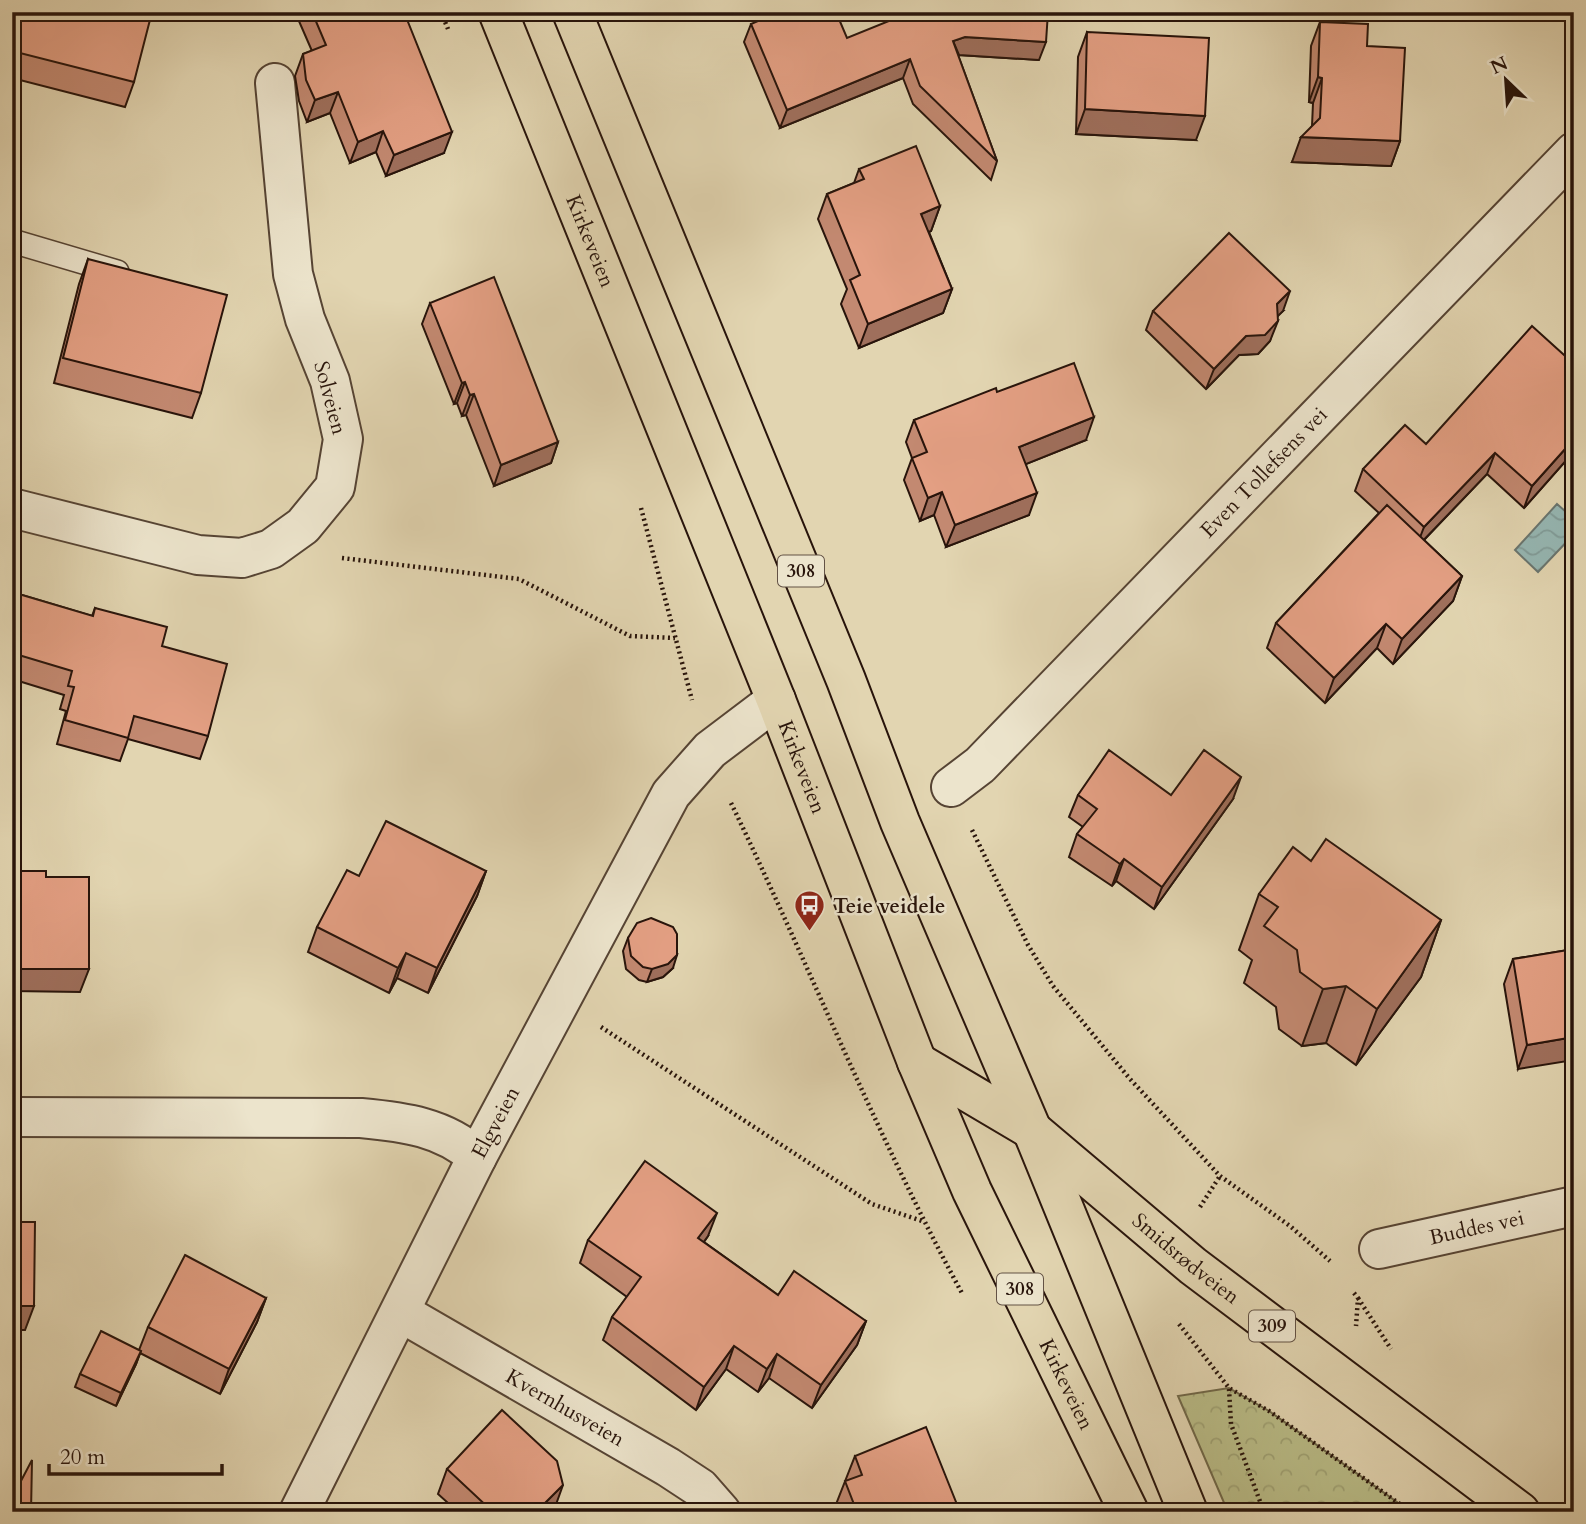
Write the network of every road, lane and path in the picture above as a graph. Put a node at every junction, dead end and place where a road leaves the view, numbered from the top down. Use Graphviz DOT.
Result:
graph roads {
  1 [pos="441,12"];
  2 [pos="498,12"];
  3 [pos="572,12"];
  4 [pos="452,38"];
  5 [pos="275,83"];
  6 [pos="1574,152"];
  7 [pos="12,241"];
  8 [pos="137,278"];
  9 [pos="636,496"];
  10 [pos="12,508"];
  11 [pos="271,549"];
  12 [pos="674,638"];
  13 [pos="692,700"];
  14 [pos="776,700"];
  15 [pos="951,788"];
  16 [pos="729,797"];
  17 [pos="558,1006"];
  18 [pos="917,1062"];
  19 [pos="12,1117"];
  20 [pos="1032,1130"];
  21 [pos="477,1157"];
  22 [pos="1220,1175"];
  23 [pos="1574,1206"];
  24 [pos="1197,1212"];
  25 [pos="923,1221"];
  26 [pos="1379,1249"];
  27 [pos="1336,1267"];
  28 [pos="1350,1288"];
  29 [pos="967,1302"];
  30 [pos="400,1312"];
  31 [pos="1179,1324"];
  32 [pos="1343,1380"];
  33 [pos="1229,1388"];
  34 [pos="299,1512"];
  35 [pos="721,1512"];
  36 [pos="1129,1512"];
  37 [pos="1188,1512"];
  38 [pos="1264,1512"];
  39 [pos="1410,1512"];
  40 [pos="1520,1512"];
  1 -- 4 [label="path"];
  2 -- 14 [label="main road, Kirkeveien / 308"];
  3 -- 20 [label="main road, 308"];
  5 -- 11 [label="street, Solveien"];
  6 -- 15 [label="street, Even Tollefsens vei"];
  7 -- 8 [label="lane"];
  9 -- 12 [label="path"];
  10 -- 11 [label="street, Solveien"];
  11 -- 12 [label="path"];
  12 -- 13 [label="path"];
  14 -- 17 [label="street, Elgveien"];
  14 -- 18 [label="main road, Kirkeveien / 308"];
  15 -- 22 [label="path"];
  16 -- 25 [label="path"];
  17 -- 21 [label="street, Elgveien"];
  17 -- 25 [label="path"];
  18 -- 20 [label="main road, Smidsrødveien / 309"];
  18 -- 36 [label="main road, Kirkeveien / 308"];
  19 -- 21 [label="street, Elgveien"];
  20 -- 32 [label="main road, Smidsrødveien / 309"];
  20 -- 37 [label="main road, 308"];
  21 -- 30 [label="street"];
  22 -- 24 [label="path"];
  22 -- 27 [label="path"];
  23 -- 26 [label="street, Buddes vei"];
  25 -- 29 [label="path"];
  28 -- 32 [label="path"];
  30 -- 34 [label="street"];
  30 -- 35 [label="street, Kvernhusveien"];
  31 -- 33 [label="path"];
  32 -- 40 [label="main road, Smidsrødveien / 309"];
  33 -- 38 [label="path"];
  33 -- 39 [label="path"];
}
